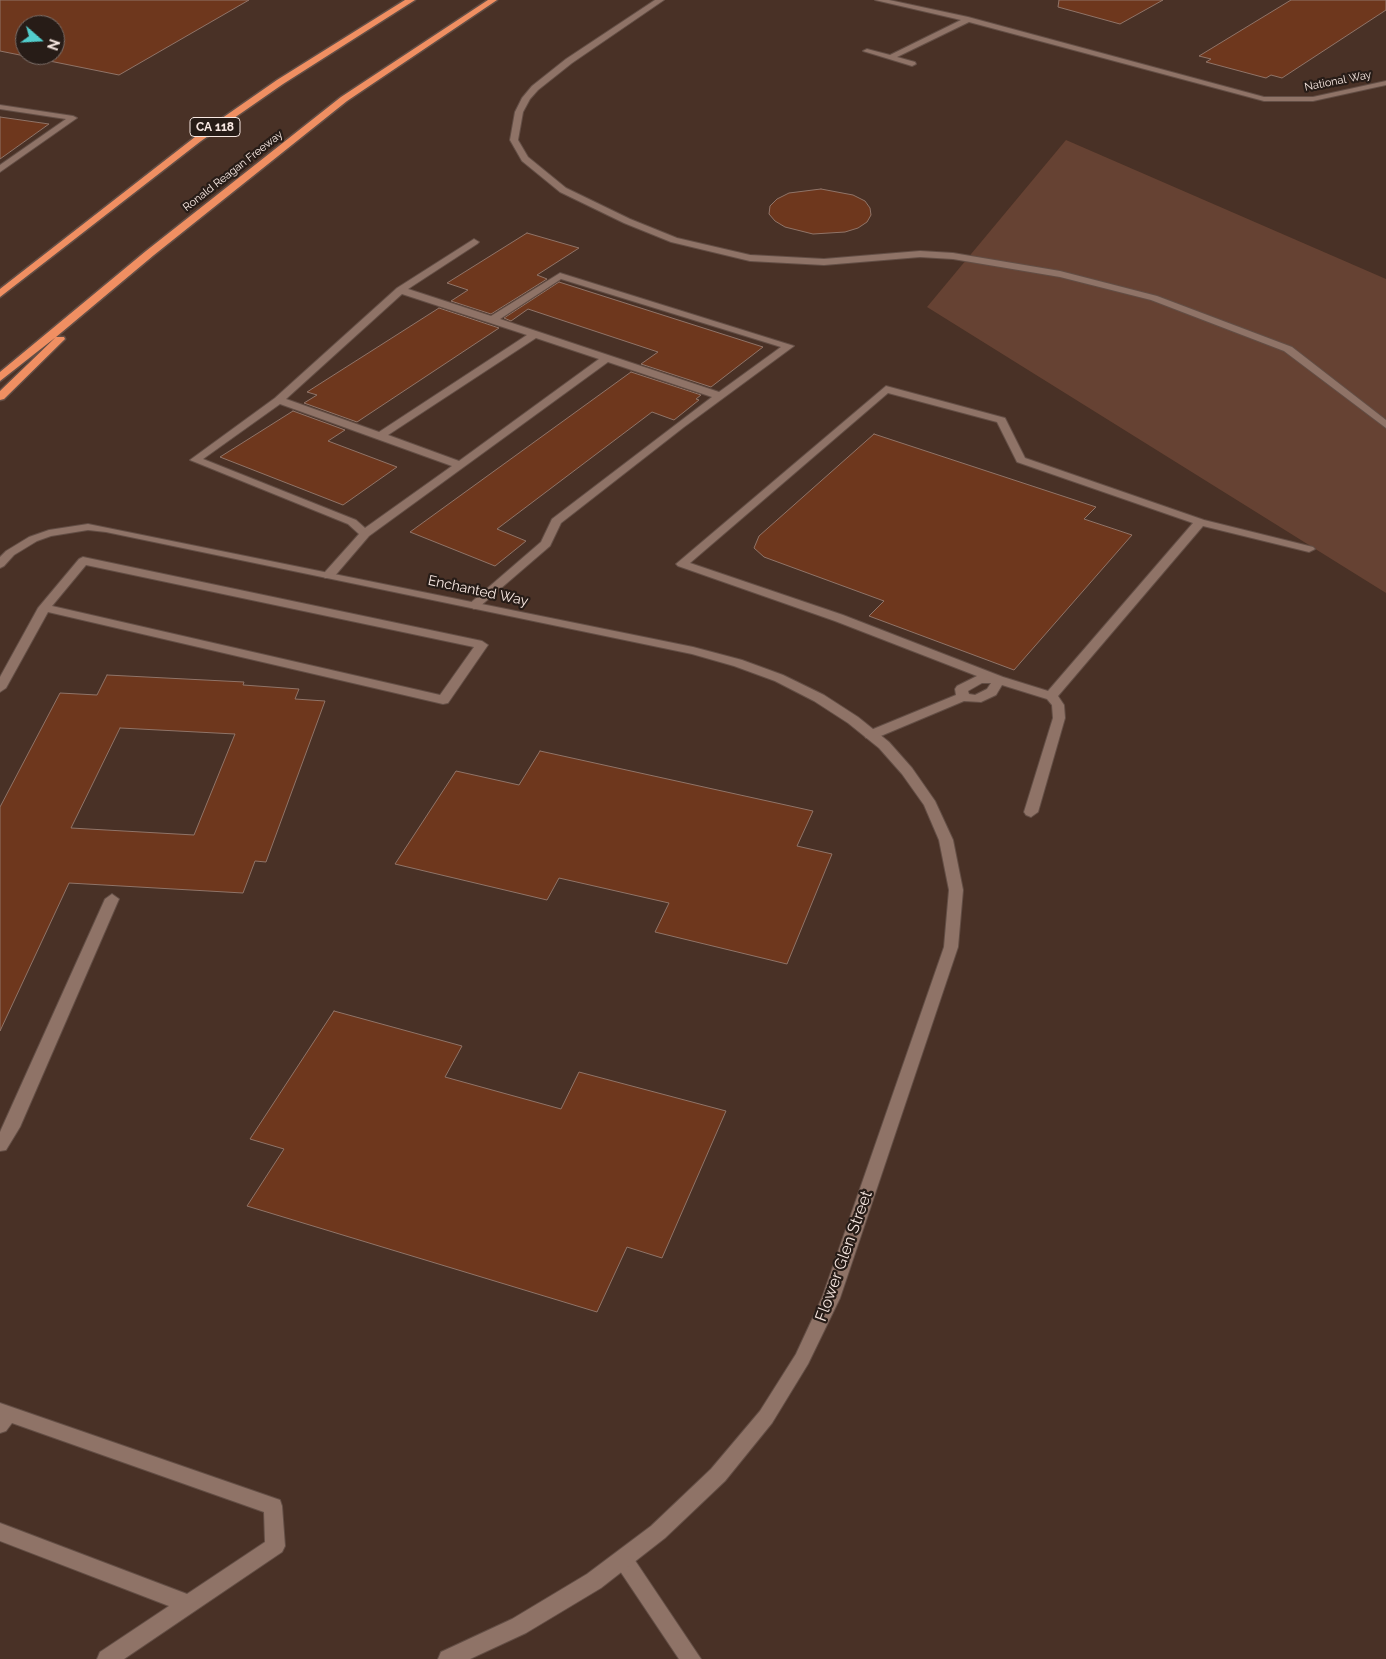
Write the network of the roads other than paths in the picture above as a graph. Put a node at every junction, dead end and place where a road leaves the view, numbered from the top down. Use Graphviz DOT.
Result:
graph roads {
  1 [pos="411,0"];
  2 [pos="493,0"];
  3 [pos="660,0"];
  4 [pos="879,0"];
  5 [pos="968,19"];
  6 [pos="867,51"];
  7 [pos="890,58"];
  8 [pos="912,64"];
  9 [pos="1386,83"];
  10 [pos="0,107"];
  11 [pos="0,169"];
  12 [pos="474,242"];
  13 [pos="150,253"];
  14 [pos="400,290"];
  15 [pos="0,293"];
  16 [pos="492,320"];
  17 [pos="535,334"];
  18 [pos="607,358"];
  19 [pos="0,378"];
  20 [pos="720,396"];
  21 [pos="0,397"];
  22 [pos="279,400"];
  23 [pos="1386,425"];
  24 [pos="380,436"];
  25 [pos="460,465"];
  26 [pos="1200,522"];
  27 [pos="365,534"];
  28 [pos="1309,548"];
  29 [pos="0,564"];
  30 [pos="329,575"];
  31 [pos="474,605"];
  32 [pos="44,608"];
  33 [pos="999,680"];
  34 [pos="0,688"];
  35 [pos="1051,696"];
  36 [pos="871,735"];
  37 [pos="919,788"];
  38 [pos="1031,812"];
  39 [pos="112,899"];
  40 [pos="0,1145"];
  41 [pos="3,1416"];
  42 [pos="0,1532"];
  43 [pos="623,1559"];
  44 [pos="190,1604"];
  45 [pos="107,1659"];
  46 [pos="448,1659"];
  47 [pos="691,1659"];
  1 -- 15 [label="highway, CA 118"];
  2 -- 13 [label="highway, Ronald Reagan Freeway"];
  3 -- 23 [label="street"];
  4 -- 5 [label="street, National Way"];
  5 -- 7 [label="street"];
  5 -- 9 [label="street, National Way"];
  6 -- 7 [label="street"];
  7 -- 8 [label="street"];
  10 -- 11 [label="street"];
  12 -- 14 [label="street"];
  13 -- 19 [label="highway, Ronald Reagan Freeway"];
  13 -- 21 [label="highway"];
  14 -- 16 [label="street"];
  14 -- 22 [label="street"];
  16 -- 17 [label="street"];
  16 -- 20 [label="street"];
  17 -- 18 [label="street"];
  17 -- 24 [label="lane"];
  18 -- 20 [label="lane"];
  18 -- 25 [label="lane"];
  20 -- 31 [label="street"];
  22 -- 24 [label="street"];
  22 -- 27 [label="street"];
  24 -- 25 [label="street"];
  25 -- 27 [label="lane"];
  26 -- 28 [label="street"];
  26 -- 33 [label="street"];
  26 -- 35 [label="street"];
  27 -- 30 [label="street"];
  29 -- 30 [label="street, Enchanted Way"];
  30 -- 31 [label="street, Enchanted Way"];
  31 -- 36 [label="street, Enchanted Way"];
  32 -- 32 [label="street"];
  32 -- 34 [label="street"];
  33 -- 35 [label="street"];
  33 -- 36 [label="street"];
  35 -- 38 [label="street"];
  36 -- 37 [label="street, Enchanted Way"];
  37 -- 43 [label="street, Flower Glen Street"];
  39 -- 40 [label="street"];
  41 -- 44 [label="street"];
  42 -- 44 [label="street"];
  43 -- 46 [label="street, Flower Glen Street"];
  43 -- 47 [label="street"];
  44 -- 45 [label="street"];
}
